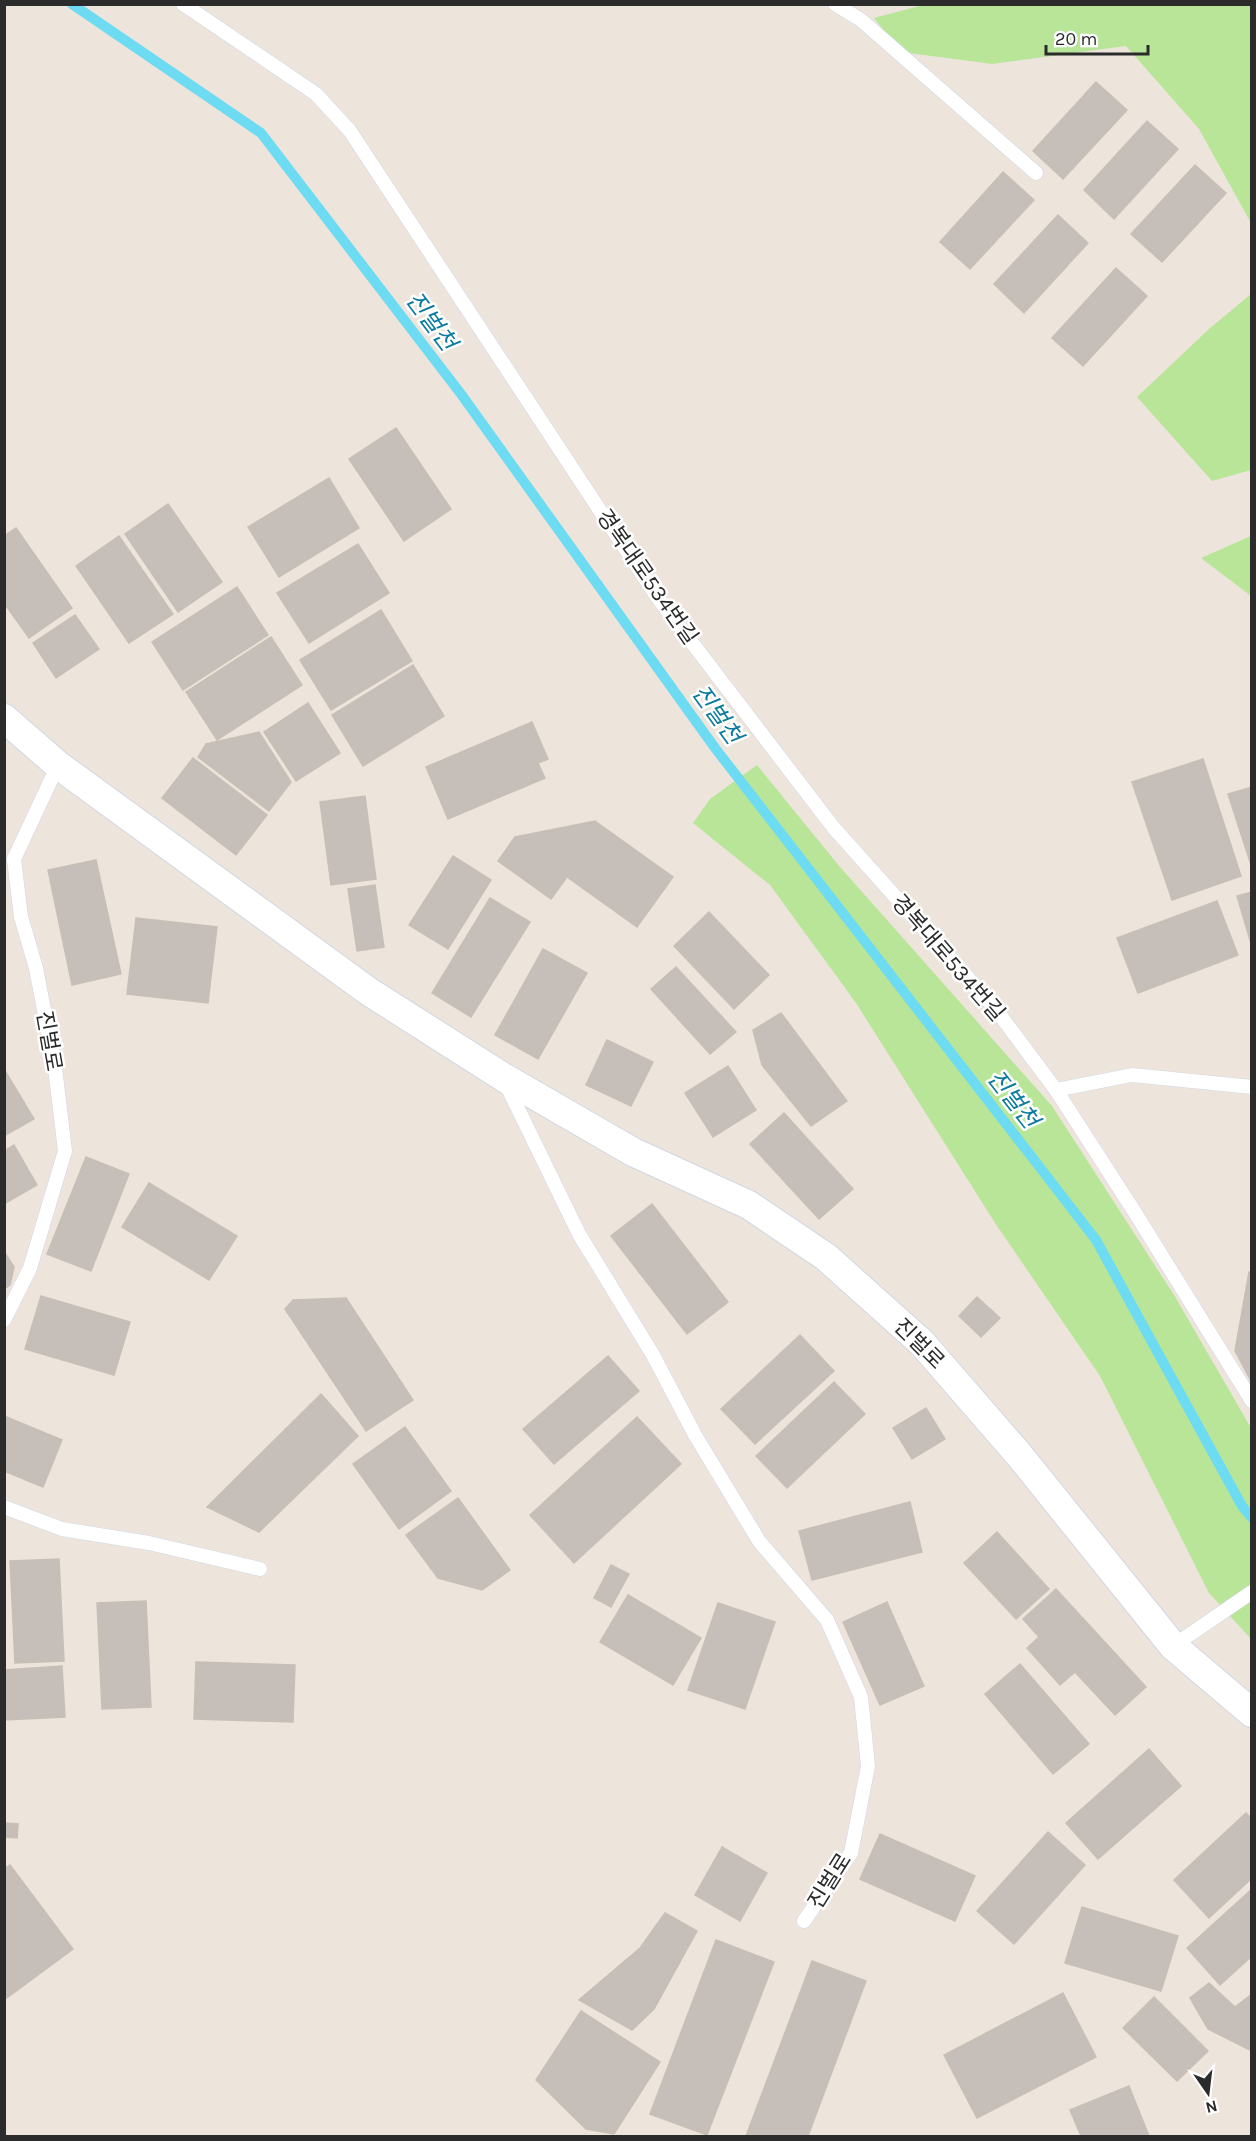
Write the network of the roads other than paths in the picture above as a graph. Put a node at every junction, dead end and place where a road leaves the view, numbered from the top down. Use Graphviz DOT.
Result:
graph roads {
  1 [pos="183,4"];
  2 [pos="835,4"];
  3 [pos="1036,173"];
  4 [pos="4,718"];
  5 [pos="58,765"];
  6 [pos="502,1077"];
  7 [pos="1251,1087"];
  8 [pos="1056,1090"];
  9 [pos="4,1320"];
  10 [pos="1251,1401"];
  11 [pos="4,1507"];
  12 [pos="260,1569"];
  13 [pos="1251,1592"];
  14 [pos="1173,1646"];
  15 [pos="1251,1713"];
  16 [pos="804,1922"];
  1 -- 8 [label="lane, 경복대로534번길"];
  2 -- 3 [label="lane"];
  4 -- 5 [label="street, 진벌로"];
  5 -- 6 [label="street, 진벌로"];
  5 -- 9 [label="lane, 진벌로"];
  6 -- 14 [label="street, 진벌로"];
  6 -- 16 [label="lane, 진벌로"];
  7 -- 8 [label="lane"];
  8 -- 10 [label="lane, 경복대로534번길"];
  11 -- 12 [label="lane"];
  13 -- 14 [label="lane"];
  14 -- 15 [label="street, 진벌로"];
}
